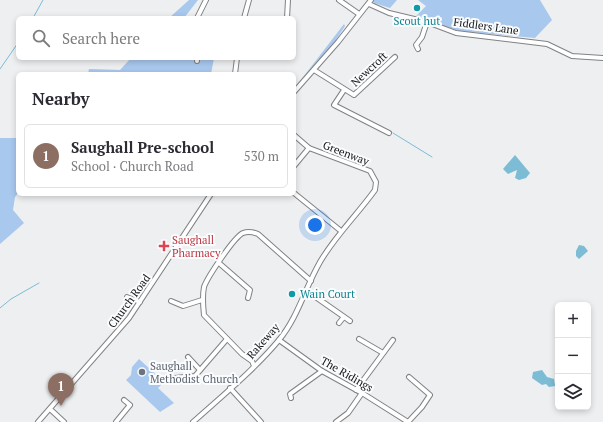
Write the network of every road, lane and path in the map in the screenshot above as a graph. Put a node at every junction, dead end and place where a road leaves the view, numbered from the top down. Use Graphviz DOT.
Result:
graph roads {
  1 [pos="206,0"];
  2 [pos="249,0"];
  3 [pos="288,0"];
  4 [pos="339,0"];
  5 [pos="370,2"];
  6 [pos="359,14"];
  7 [pos="198,16"];
  8 [pos="245,16"];
  9 [pos="287,16"];
  10 [pos="427,22"];
  11 [pos="410,42"];
  12 [pos="395,56"];
  13 [pos="603,58"];
  14 [pos="237,60"];
  15 [pos="314,70"];
  16 [pos="235,72"];
  17 [pos="296,90"];
  18 [pos="344,90"];
  19 [pos="389,133"];
  20 [pos="296,137"];
  21 [pos="309,148"];
  22 [pos="296,164"];
  23 [pos="296,195"];
  24 [pos="209,196"];
  25 [pos="341,231"];
  26 [pos="219,263"];
  27 [pos="312,279"];
  28 [pos="307,291"];
  29 [pos="127,297"];
  30 [pos="248,298"];
  31 [pos="202,300"];
  32 [pos="171,301"];
  33 [pos="140,302"];
  34 [pos="342,318"];
  35 [pos="350,321"];
  36 [pos="339,323"];
  37 [pos="227,339"];
  38 [pos="359,339"];
  39 [pos="279,340"];
  40 [pos="393,340"];
  41 [pos="383,352"];
  42 [pos="188,357"];
  43 [pos="254,366"];
  44 [pos="199,371"];
  45 [pos="322,371"];
  46 [pos="175,378"];
  47 [pos="411,378"];
  48 [pos="230,388"];
  49 [pos="286,390"];
  50 [pos="356,390"];
  51 [pos="362,393"];
  52 [pos="124,400"];
  53 [pos="50,409"];
  54 [pos="38,422"];
  55 [pos="64,422"];
  56 [pos="116,422"];
  57 [pos="193,422"];
  58 [pos="261,422"];
  59 [pos="336,422"];
  60 [pos="408,422"];
  1 -- 7 [label="street"];
  2 -- 8 [label="street"];
  3 -- 9 [label="street"];
  4 -- 6 [label="street"];
  5 -- 6 [label="street"];
  5 -- 10 [label="street, Fiddlers Lane"];
  6 -- 15 [label="street"];
  10 -- 11 [label="street"];
  10 -- 13 [label="street, Fiddlers Lane"];
  12 -- 18 [label="street, Newcroft"];
  14 -- 16 [label="street"];
  15 -- 17 [label="street"];
  15 -- 18 [label="street, Newcroft"];
  18 -- 19 [label="street"];
  20 -- 21 [label="street, Greenway"];
  21 -- 22 [label="street, Greenway"];
  21 -- 25 [label="street, Greenway"];
  23 -- 25 [label="street"];
  24 -- 33 [label="street, Church Road"];
  25 -- 27 [label="street, Greenway"];
  26 -- 27 [label="street"];
  26 -- 30 [label="street"];
  26 -- 31 [label="street"];
  27 -- 28 [label="street, Rakeway"];
  28 -- 34 [label="street"];
  28 -- 39 [label="street, Rakeway"];
  29 -- 33 [label="street"];
  31 -- 32 [label="street"];
  31 -- 37 [label="street"];
  33 -- 53 [label="street, Church Road"];
  34 -- 35 [label="street"];
  34 -- 36 [label="street"];
  37 -- 43 [label="street"];
  37 -- 44 [label="street"];
  38 -- 41 [label="street"];
  39 -- 43 [label="street, Rakeway"];
  39 -- 45 [label="street, The Ridings"];
  40 -- 41 [label="street"];
  41 -- 50 [label="street"];
  42 -- 44 [label="street"];
  43 -- 48 [label="street, Rakeway"];
  44 -- 46 [label="street"];
  45 -- 49 [label="street"];
  45 -- 50 [label="street, The Ridings"];
  47 -- 60 [label="street"];
  48 -- 57 [label="street, Rakeway"];
  48 -- 58 [label="street"];
  50 -- 51 [label="street, The Ridings"];
  51 -- 59 [label="street"];
  51 -- 60 [label="street, The Ridings"];
  52 -- 56 [label="street"];
  53 -- 54 [label="street, Church Road"];
  53 -- 55 [label="street"];
}
